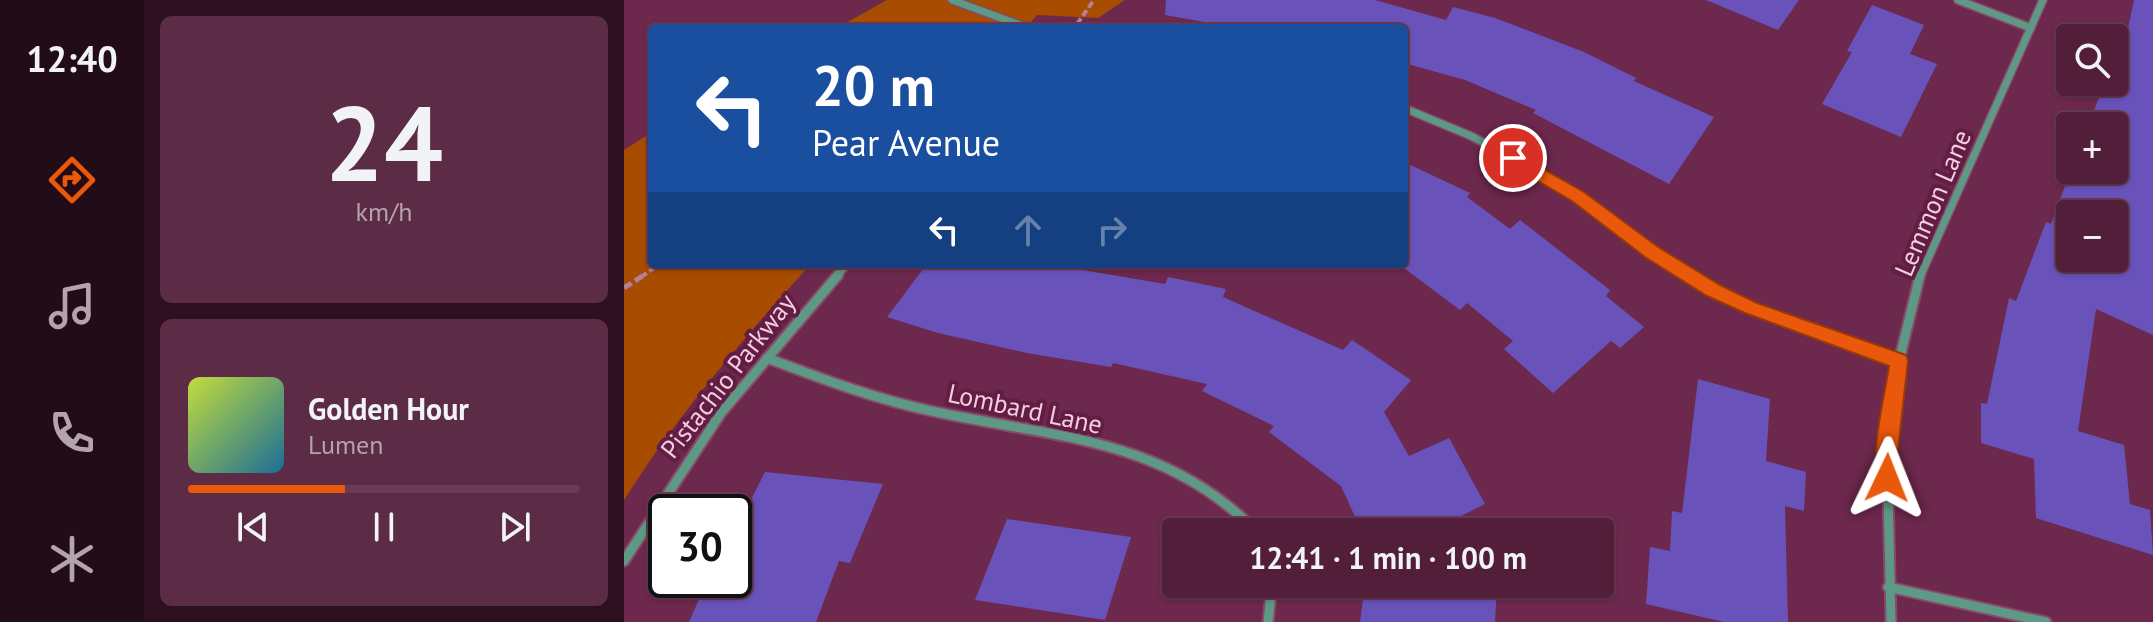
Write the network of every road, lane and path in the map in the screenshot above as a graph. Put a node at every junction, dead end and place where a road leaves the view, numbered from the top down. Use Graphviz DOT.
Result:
graph roads {
  1 [pos="952,0"];
  2 [pos="1094,0"];
  3 [pos="1958,0"];
  4 [pos="2043,0"];
  5 [pos="1017,24"];
  6 [pos="1077,24"];
  7 [pos="2031,28"];
  8 [pos="1408,110"];
  9 [pos="654,268"];
  10 [pos="844,268"];
  11 [pos="624,288"];
  12 [pos="767,358"];
  13 [pos="1899,361"];
  14 [pos="1246,518"];
  15 [pos="624,561"];
  16 [pos="1888,587"];
  17 [pos="1271,598"];
  18 [pos="1268,622"];
  19 [pos="1891,622"];
  20 [pos="2046,622"];
  1 -- 5 [label="street"];
  2 -- 6 [label="path"];
  3 -- 7 [label="street"];
  4 -- 7 [label="street, Lemmon Lane"];
  7 -- 13 [label="street, Lemmon Lane"];
  8 -- 13 [label="street"];
  9 -- 11 [label="path"];
  10 -- 12 [label="street, Pistachio Parkway"];
  12 -- 14 [label="street, Lombard Lane"];
  12 -- 15 [label="street, Pistachio Parkway"];
  13 -- 16 [label="street, Lemmon Lane"];
  16 -- 19 [label="street, Lemmon Lane"];
  16 -- 20 [label="street"];
  17 -- 18 [label="street"];
}
